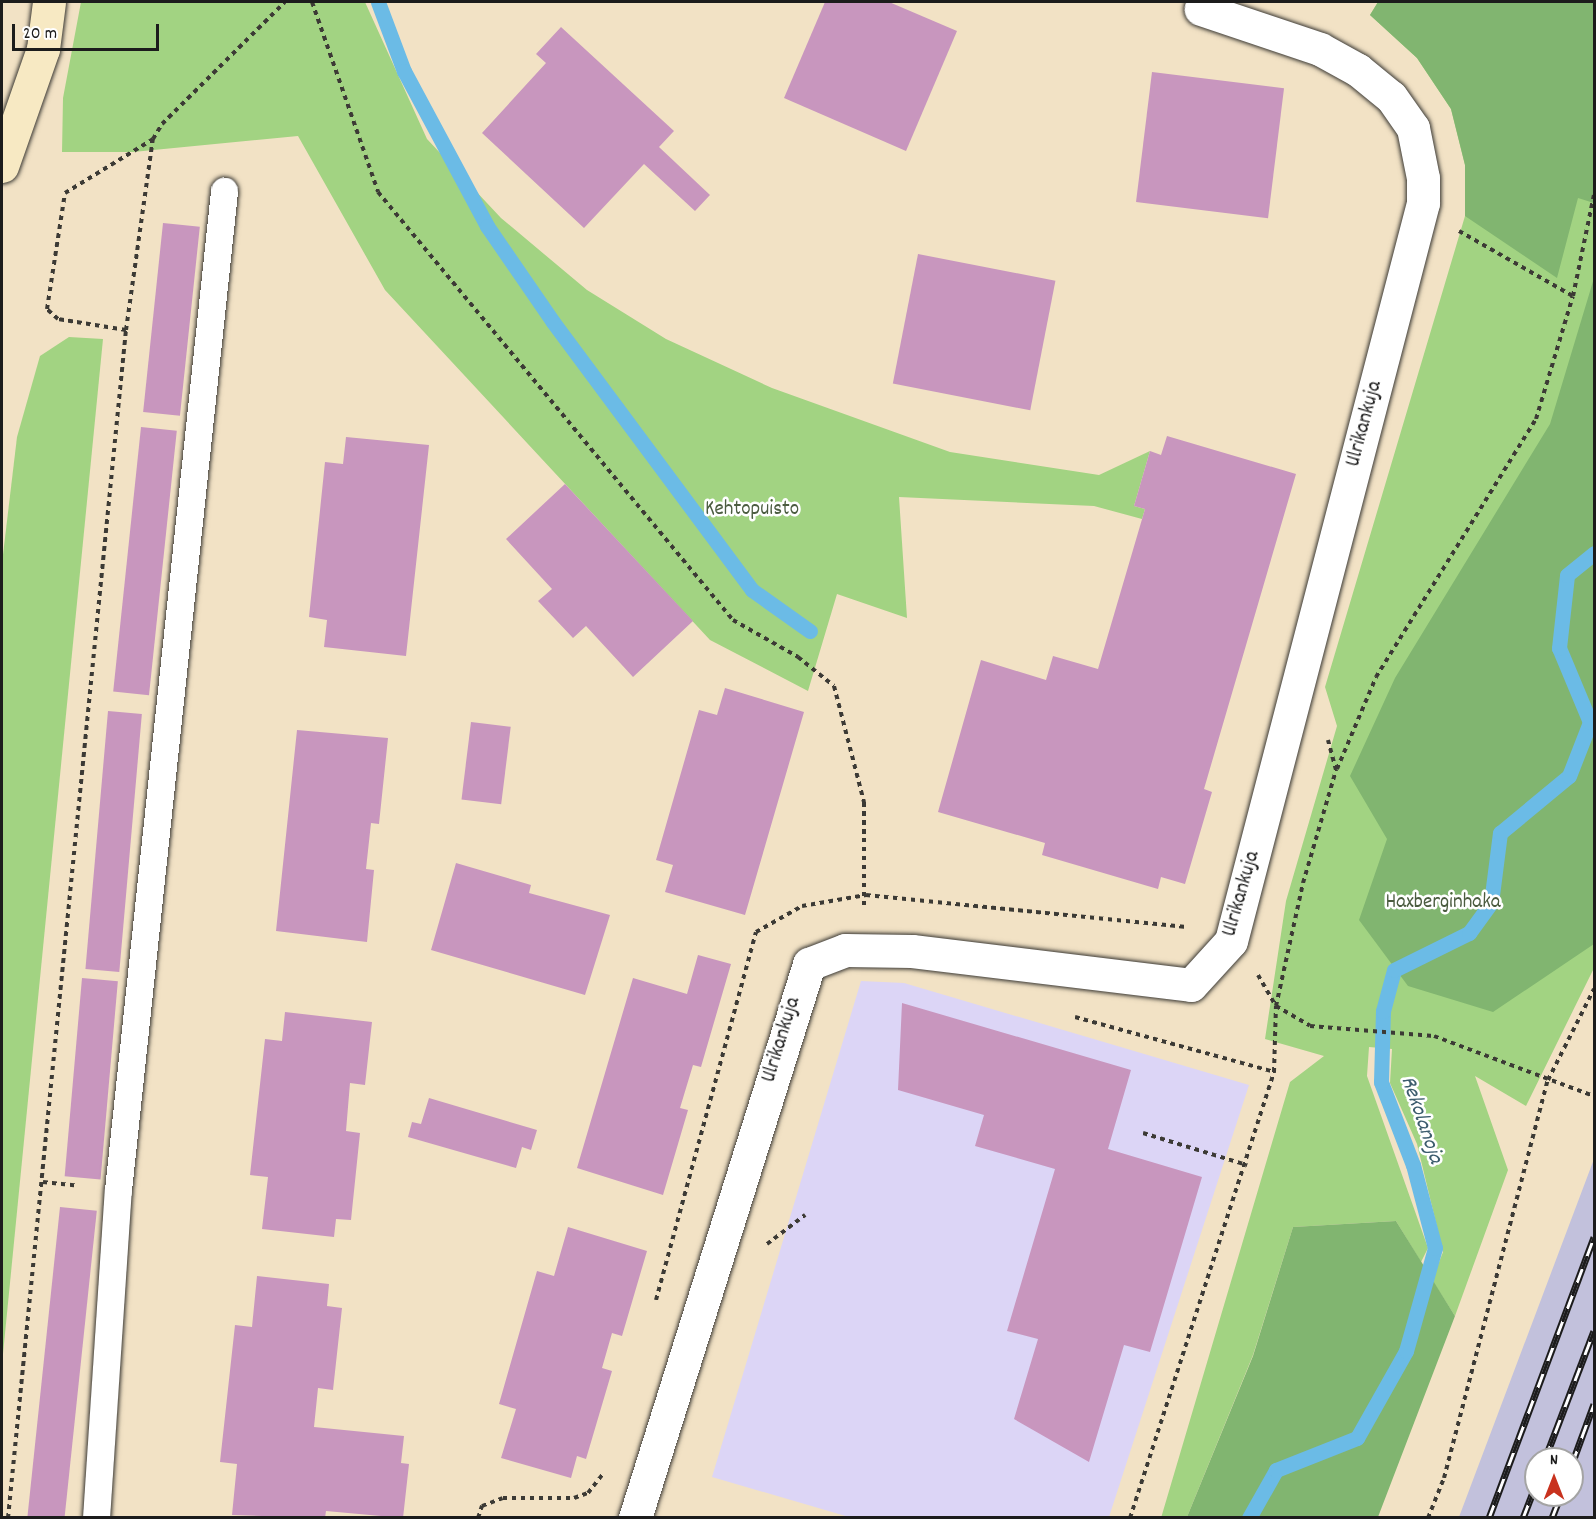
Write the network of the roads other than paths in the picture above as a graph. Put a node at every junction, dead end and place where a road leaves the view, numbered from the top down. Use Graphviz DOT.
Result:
graph roads {
  1 [pos="49,2"];
  2 [pos="1201,9"];
  3 [pos="2,166"];
  4 [pos="225,191"];
  5 [pos="96,1518"];
  6 [pos="635,1518"];
  1 -- 3 [label="main road"];
  2 -- 6 [label="street, Ulrikankuja"];
  4 -- 5 [label="lane"];
}
